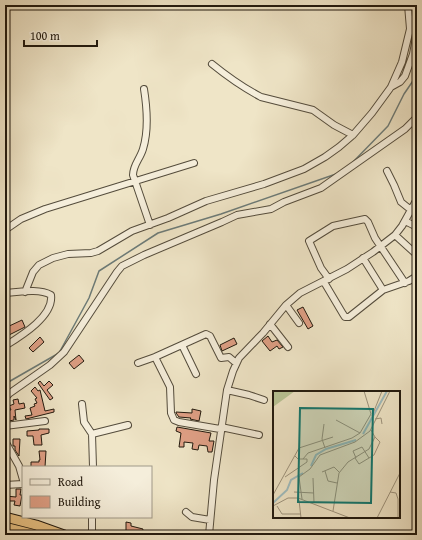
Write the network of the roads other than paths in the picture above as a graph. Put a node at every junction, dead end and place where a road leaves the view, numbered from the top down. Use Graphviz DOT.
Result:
graph roads {
  1 [pos="408,5"];
  2 [pos="417,32"];
  3 [pos="212,64"];
  4 [pos="391,87"];
  5 [pos="144,89"];
  6 [pos="416,120"];
  7 [pos="353,135"];
  8 [pos="194,163"];
  9 [pos="387,172"];
  10 [pos="134,182"];
  11 [pos="417,199"];
  12 [pos="412,210"];
  13 [pos="405,221"];
  14 [pos="150,225"];
  15 [pos="417,227"];
  16 [pos="5,230"];
  17 [pos="395,235"];
  18 [pos="380,246"];
  19 [pos="417,255"];
  20 [pos="363,258"];
  21 [pos="417,276"];
  22 [pos="326,280"];
  23 [pos="405,283"];
  24 [pos="383,290"];
  25 [pos="25,292"];
  26 [pos="5,293"];
  27 [pos="286,305"];
  28 [pos="300,323"];
  29 [pos="270,324"];
  30 [pos="182,345"];
  31 [pos="5,346"];
  32 [pos="288,347"];
  33 [pos="155,357"];
  34 [pos="138,363"];
  35 [pos="236,363"];
  36 [pos="196,374"];
  37 [pos="227,390"];
  38 [pos="5,398"];
  39 [pos="264,400"];
  40 [pos="82,404"];
  41 [pos="45,421"];
  42 [pos="128,425"];
  43 [pos="5,426"];
  44 [pos="221,428"];
  45 [pos="92,434"];
  46 [pos="259,435"];
  47 [pos="5,441"];
  48 [pos="93,466"];
  49 [pos="22,476"];
  50 [pos="22,484"];
  51 [pos="5,485"];
  52 [pos="186,512"];
  53 [pos="5,517"];
  54 [pos="22,518"];
  55 [pos="23,518"];
  56 [pos="92,518"];
  57 [pos="210,520"];
  58 [pos="7,530"];
  59 [pos="37,535"];
  60 [pos="64,535"];
  61 [pos="92,535"];
  62 [pos="209,535"];
  1 -- 4 [label="street"];
  2 -- 4 [label="street"];
  3 -- 7 [label="street"];
  4 -- 7 [label="street"];
  5 -- 10 [label="street"];
  6 -- 38 [label="street"];
  7 -- 14 [label="street"];
  8 -- 10 [label="street"];
  9 -- 12 [label="street"];
  10 -- 14 [label="street"];
  10 -- 16 [label="street"];
  11 -- 12 [label="street"];
  12 -- 13 [label="street"];
  13 -- 15 [label="street"];
  13 -- 17 [label="street"];
  14 -- 25 [label="street"];
  17 -- 18 [label="street"];
  17 -- 19 [label="street"];
  18 -- 20 [label="street"];
  18 -- 22 [label="street"];
  18 -- 23 [label="street"];
  20 -- 22 [label="street"];
  20 -- 24 [label="street"];
  21 -- 23 [label="street"];
  22 -- 24 [label="street"];
  22 -- 27 [label="street"];
  23 -- 24 [label="street"];
  25 -- 26 [label="street"];
  25 -- 31 [label="street"];
  27 -- 28 [label="street"];
  27 -- 29 [label="street"];
  29 -- 32 [label="street"];
  29 -- 35 [label="street"];
  30 -- 33 [label="street"];
  30 -- 35 [label="street"];
  30 -- 36 [label="street"];
  33 -- 34 [label="street"];
  33 -- 44 [label="street"];
  35 -- 37 [label="street"];
  37 -- 39 [label="street"];
  37 -- 44 [label="street"];
  40 -- 45 [label="street"];
  41 -- 43 [label="street"];
  42 -- 45 [label="street"];
  44 -- 46 [label="street"];
  44 -- 57 [label="street"];
  45 -- 48 [label="street"];
  47 -- 49 [label="street"];
  50 -- 51 [label="street"];
  52 -- 57 [label="street"];
  53 -- 54 [label="highway"];
  55 -- 60 [label="highway"];
  56 -- 61 [label="street"];
  57 -- 62 [label="street"];
  58 -- 59 [label="highway"];
}
